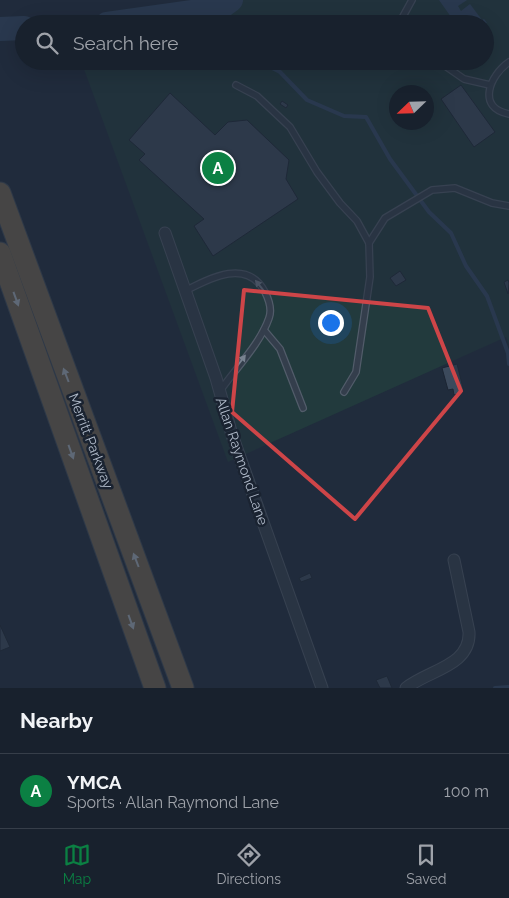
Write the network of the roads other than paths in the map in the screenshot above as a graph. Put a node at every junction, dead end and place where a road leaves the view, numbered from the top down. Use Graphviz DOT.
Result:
graph roads {
  1 [pos="412,0"];
  2 [pos="403,15"];
  3 [pos="509,62"];
  4 [pos="451,70"];
  5 [pos="236,85"];
  6 [pos="490,85"];
  7 [pos="509,114"];
  8 [pos="0,193"];
  9 [pos="509,206"];
  10 [pos="165,234"];
  11 [pos="369,243"];
  12 [pos="0,253"];
  13 [pos="185,291"];
  14 [pos="264,330"];
  15 [pos="344,392"];
  16 [pos="219,393"];
  17 [pos="303,408"];
  18 [pos="454,560"];
  19 [pos="149,595"];
  20 [pos="155,688"];
  21 [pos="183,688"];
  22 [pos="187,688"];
  23 [pos="322,688"];
  24 [pos="406,688"];
  1 -- 2 [label="lane"];
  3 -- 6 [label="lane"];
  4 -- 6 [label="lane"];
  5 -- 11 [label="lane"];
  6 -- 7 [label="lane"];
  19 -- 8 [label="highway, Merritt Parkway, one-way"];
  9 -- 11 [label="lane"];
  10 -- 13 [label="street, Allan Raymond Lane"];
  11 -- 15 [label="lane"];
  12 -- 20 [label="highway, Merritt Parkway, one-way"];
  14 -- 13 [label="lane, one-way"];
  13 -- 16 [label="street, Allan Raymond Lane"];
  16 -- 14 [label="lane, one-way"];
  14 -- 17 [label="lane"];
  16 -- 23 [label="street, Allan Raymond Lane"];
  18 -- 24 [label="street"];
  19 -- 21 [label="highway, Merritt Parkway"];
  19 -- 22 [label="highway"];
}
